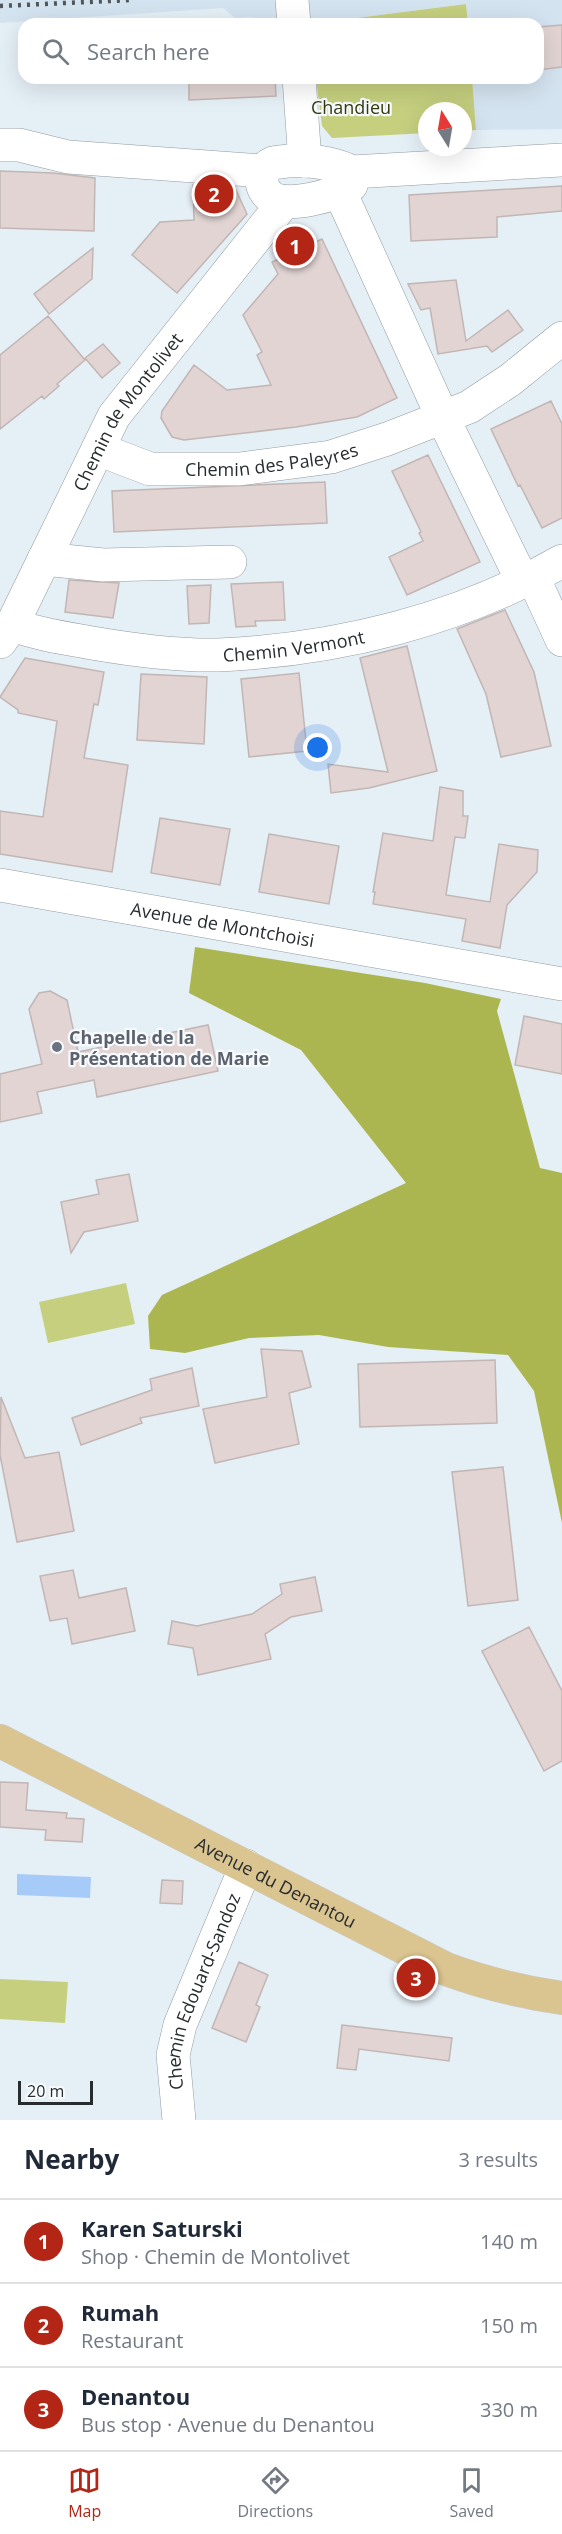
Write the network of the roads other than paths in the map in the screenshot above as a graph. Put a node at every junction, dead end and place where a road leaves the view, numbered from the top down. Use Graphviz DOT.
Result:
graph roads {
  1 [pos="292,0"];
  2 [pos="294,18"];
  3 [pos="299,84"];
  4 [pos="0,145"];
  5 [pos="305,160"];
  6 [pos="562,160"];
  7 [pos="264,171"];
  8 [pos="346,182"];
  9 [pos="284,202"];
  10 [pos="562,338"];
  11 [pos="442,416"];
  12 [pos="98,449"];
  13 [pos="44,559"];
  14 [pos="562,561"];
  15 [pos="230,562"];
  16 [pos="528,580"];
  17 [pos="6,633"];
  18 [pos="562,640"];
  19 [pos="0,885"];
  20 [pos="562,984"];
  21 [pos="0,1741"];
  22 [pos="246,1866"];
  23 [pos="562,1998"];
  24 [pos="179,2120"];
  1 -- 2 [label="street"];
  3 -- 5 [label="street"];
  4 -- 7 [label="street"];
  5 -- 7 [label="street"];
  5 -- 8 [label="street"];
  6 -- 8 [label="street"];
  7 -- 9 [label="street"];
  8 -- 9 [label="street"];
  8 -- 11 [label="street"];
  9 -- 12 [label="street, Chemin de Montolivet"];
  10 -- 11 [label="street, Chemin des Paleyres"];
  11 -- 12 [label="street, Chemin des Paleyres"];
  11 -- 16 [label="street"];
  12 -- 13 [label="street, Chemin de Montolivet"];
  13 -- 15 [label="street"];
  13 -- 17 [label="street, Chemin de Montolivet"];
  14 -- 16 [label="street, Chemin Vermont"];
  16 -- 17 [label="street, Chemin Vermont"];
  16 -- 18 [label="street"];
  19 -- 20 [label="street, Avenue de Montchoisi"];
  21 -- 22 [label="main road, Avenue du Denantou"];
  22 -- 23 [label="main road, Avenue du Denantou"];
  22 -- 24 [label="street, Chemin Edouard-Sandoz"];
}
